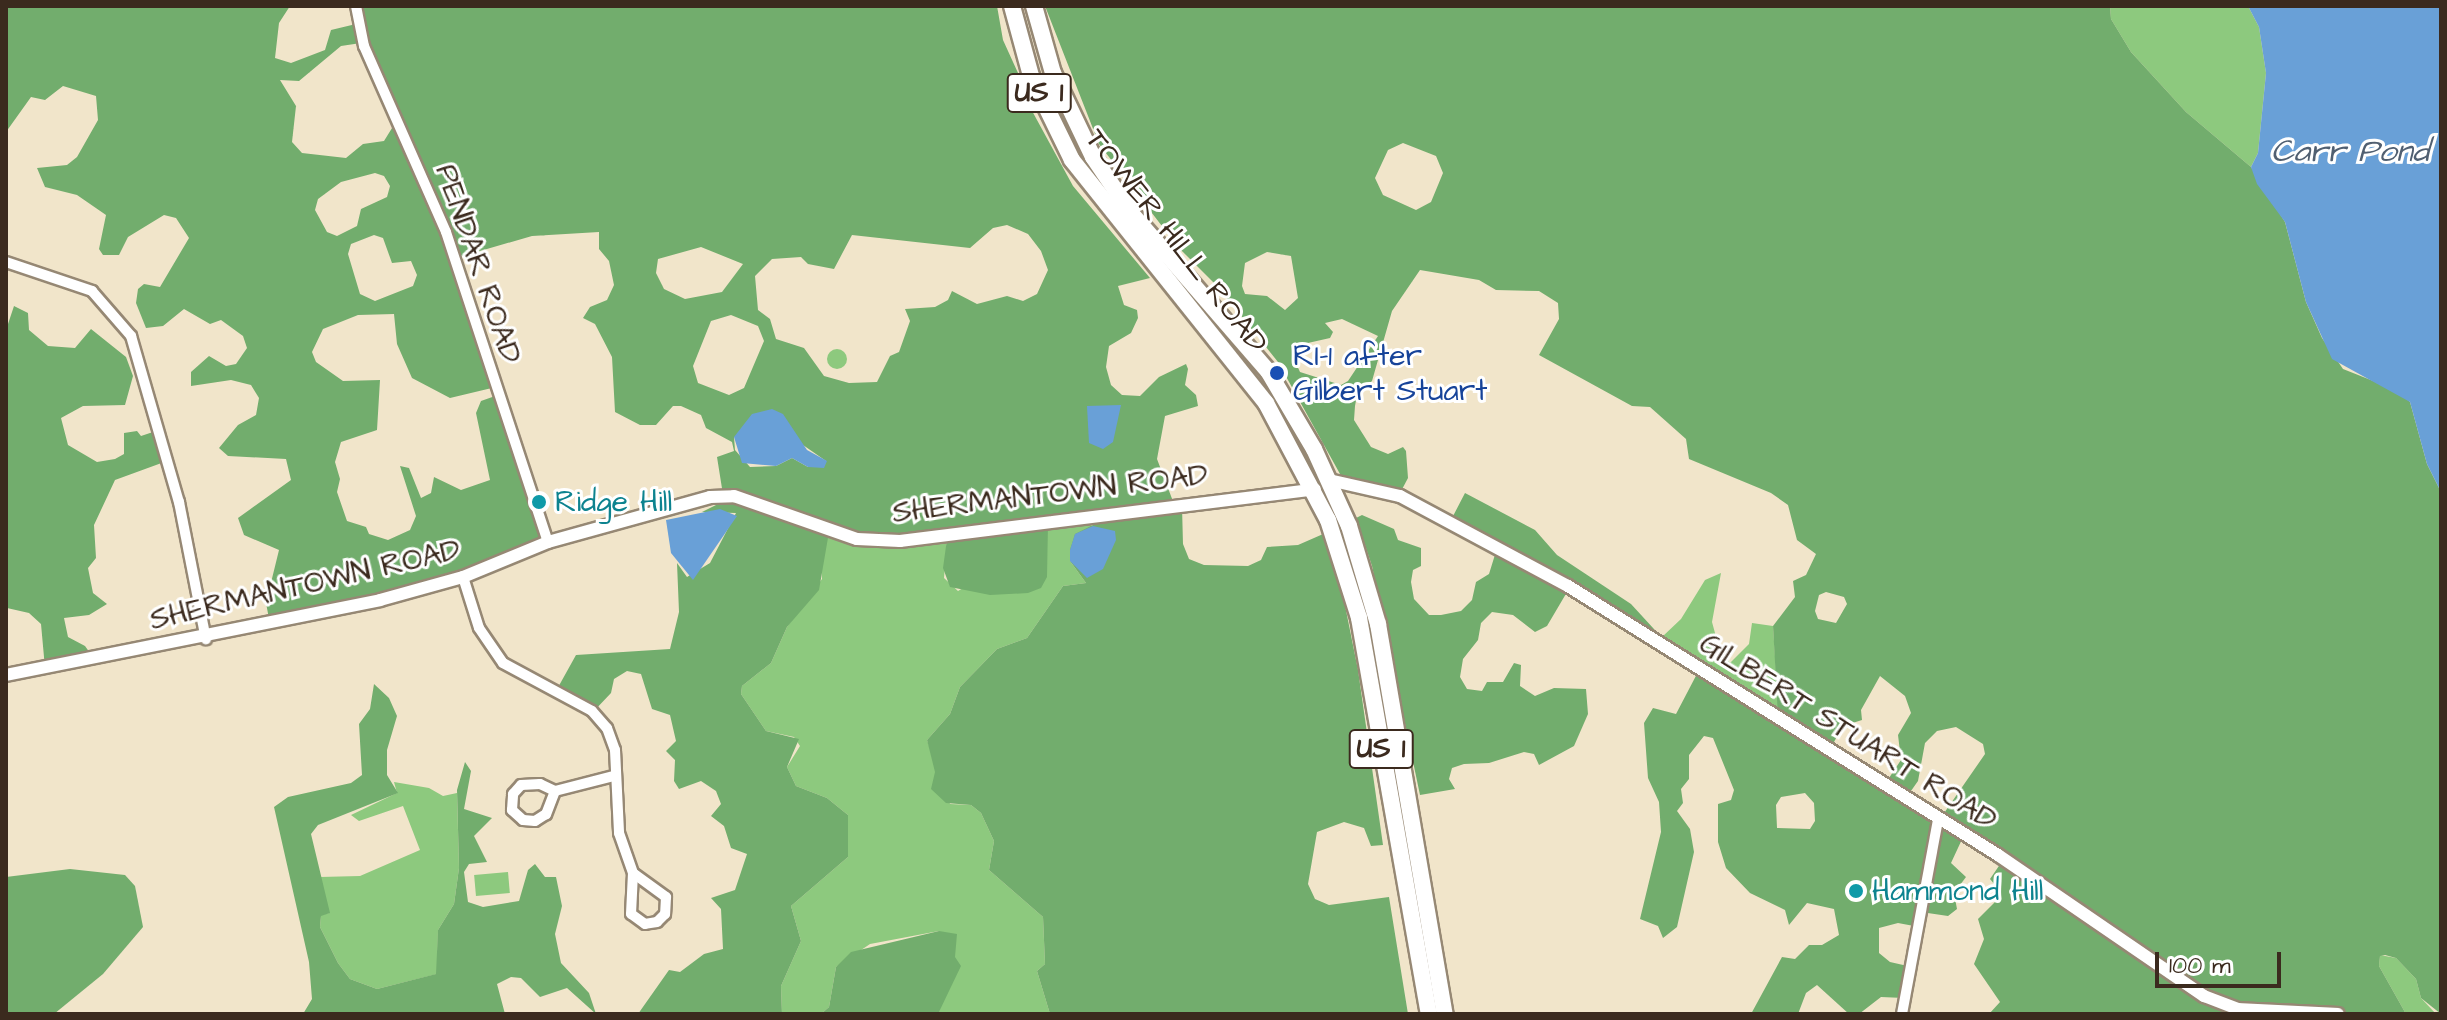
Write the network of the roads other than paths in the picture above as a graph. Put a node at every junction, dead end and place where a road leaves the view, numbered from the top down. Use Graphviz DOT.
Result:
graph roads {
  1 [pos="356,6"];
  2 [pos="1012,6"];
  3 [pos="1034,6"];
  4 [pos="6,262"];
  5 [pos="1322,485"];
  6 [pos="548,542"];
  7 [pos="463,577"];
  8 [pos="206,639"];
  9 [pos="6,675"];
  10 [pos="614,776"];
  11 [pos="555,791"];
  12 [pos="1938,819"];
  13 [pos="633,873"];
  14 [pos="1412,923"];
  15 [pos="1429,1014"];
  16 [pos="1435,1014"];
  17 [pos="1445,1014"];
  18 [pos="1902,1014"];
  19 [pos="2338,1014"];
  1 -- 6 [label="street, PENDAR ROAD"];
  2 -- 5 [label="highway, TOWER HILL ROAD / US 1"];
  3 -- 5 [label="highway, TOWER HILL ROAD / US 1"];
  4 -- 8 [label="street"];
  5 -- 6 [label="street, SHERMANTOWN ROAD"];
  5 -- 12 [label="street, GILBERT STUART ROAD"];
  5 -- 14 [label="highway, TOWER HILL ROAD / US 1"];
  5 -- 17 [label="highway, TOWER HILL ROAD / US 1"];
  6 -- 7 [label="street, SHERMANTOWN ROAD"];
  7 -- 8 [label="street, SHERMANTOWN ROAD"];
  7 -- 10 [label="street"];
  8 -- 9 [label="street, SHERMANTOWN ROAD"];
  10 -- 11 [label="street"];
  10 -- 13 [label="street"];
  11 -- 11 [label="street"];
  12 -- 18 [label="street"];
  12 -- 19 [label="street, GILBERT STUART ROAD"];
  13 -- 13 [label="street"];
  14 -- 15 [label="highway, TOWER HILL ROAD / US 1"];
  14 -- 16 [label="highway"];
}
